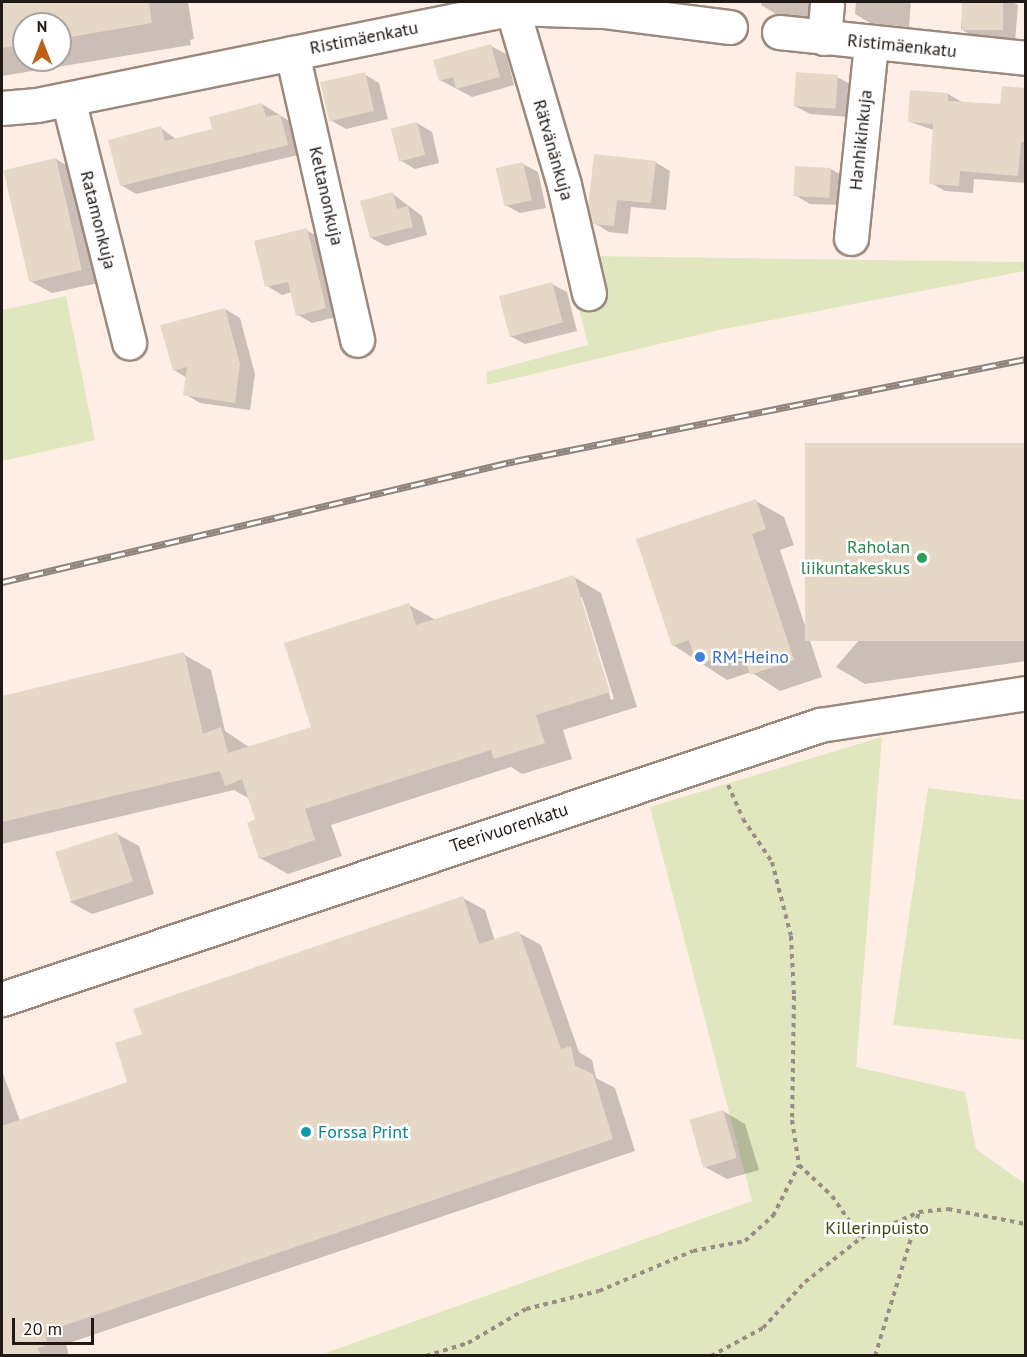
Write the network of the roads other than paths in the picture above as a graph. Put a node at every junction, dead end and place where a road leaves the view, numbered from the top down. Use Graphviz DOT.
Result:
graph roads {
  1 [pos="827,2"];
  2 [pos="604,6"];
  3 [pos="512,8"];
  4 [pos="730,27"];
  5 [pos="779,32"];
  6 [pos="824,38"];
  7 [pos="871,43"];
  8 [pos="292,53"];
  9 [pos="1026,58"];
  10 [pos="68,99"];
  11 [pos="2,108"];
  12 [pos="851,238"];
  13 [pos="589,293"];
  14 [pos="357,340"];
  15 [pos="129,342"];
  16 [pos="1026,693"];
  17 [pos="2,999"];
  1 -- 6 [label="street"];
  2 -- 3 [label="street, Ristimäenkatu"];
  2 -- 4 [label="street, Ristimäenkatu"];
  3 -- 8 [label="street, Ristimäenkatu"];
  3 -- 13 [label="street, Rätvänänkuja"];
  5 -- 6 [label="street, Ristimäenkatu"];
  6 -- 7 [label="street, Ristimäenkatu"];
  7 -- 9 [label="street, Ristimäenkatu"];
  7 -- 12 [label="street, Hanhikinkuja"];
  8 -- 10 [label="street, Ristimäenkatu"];
  8 -- 14 [label="street, Keltanonkuja"];
  10 -- 11 [label="street, Ristimäenkatu"];
  10 -- 15 [label="street, Ratamonkuja"];
  16 -- 17 [label="street, Teerivuorenkatu"];
}
